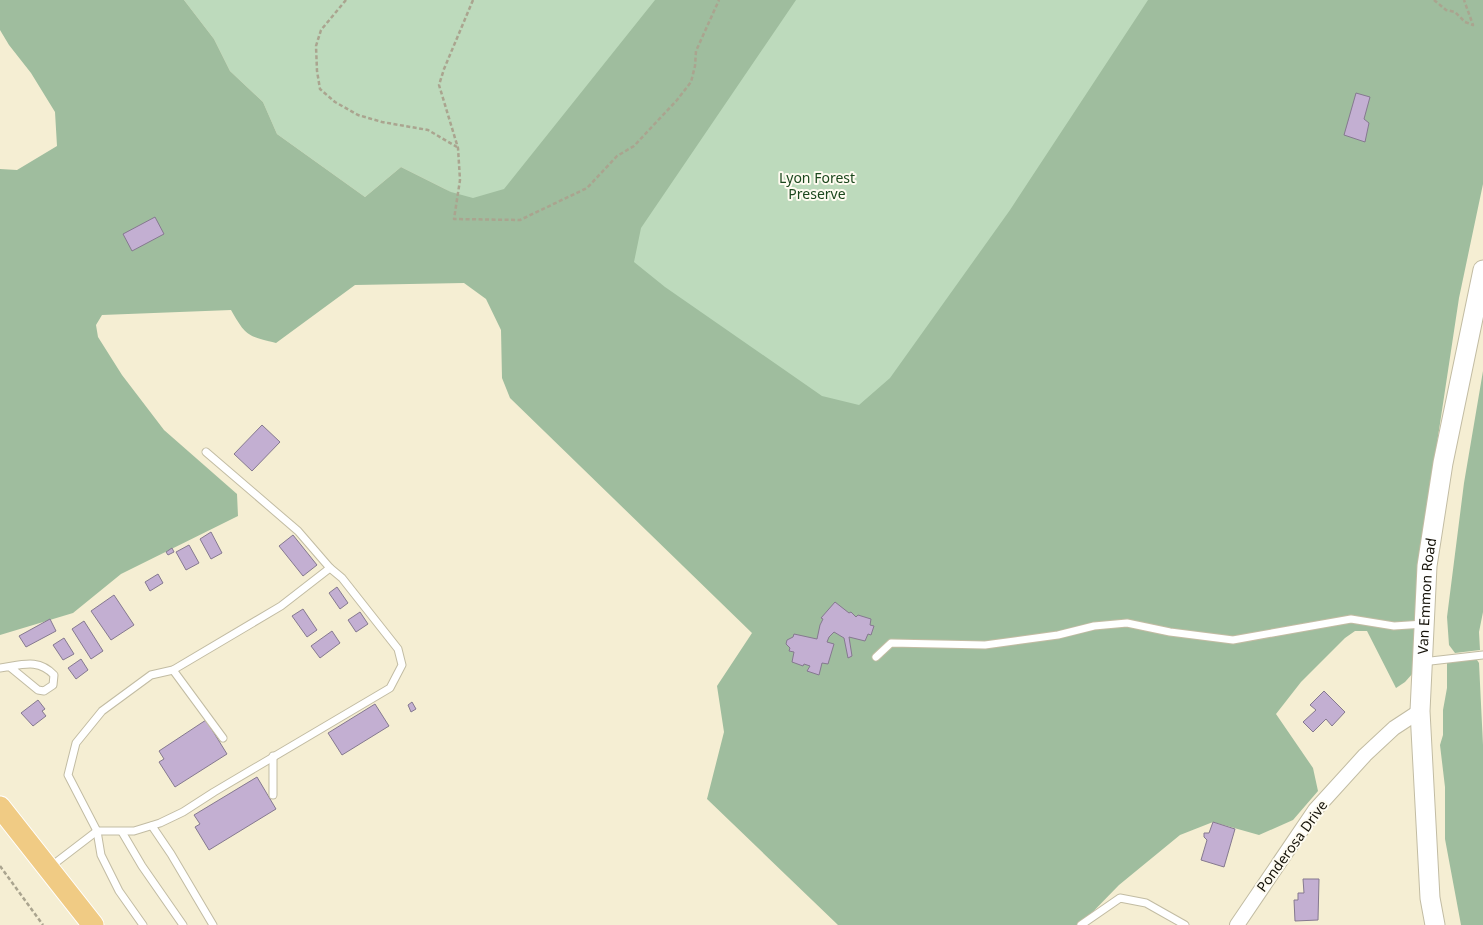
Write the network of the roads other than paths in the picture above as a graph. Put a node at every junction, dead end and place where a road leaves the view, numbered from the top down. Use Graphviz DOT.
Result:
graph roads {
  1 [pos="1483,270"];
  2 [pos="206,452"];
  3 [pos="330,568"];
  4 [pos="1424,624"];
  5 [pos="1483,655"];
  6 [pos="876,657"];
  7 [pos="1422,662"];
  8 [pos="10,667"];
  9 [pos="0,668"];
  10 [pos="173,670"];
  11 [pos="1420,711"];
  12 [pos="223,738"];
  13 [pos="274,756"];
  14 [pos="273,795"];
  15 [pos="0,806"];
  16 [pos="152,826"];
  17 [pos="97,831"];
  18 [pos="122,832"];
  19 [pos="48,868"];
  20 [pos="93,925"];
  21 [pos="144,925"];
  22 [pos="183,925"];
  23 [pos="213,925"];
  24 [pos="1081,925"];
  25 [pos="1185,925"];
  26 [pos="1237,925"];
  27 [pos="1435,925"];
  1 -- 4 [label="street, Van Emmon Road"];
  2 -- 3 [label="lane"];
  3 -- 10 [label="lane"];
  3 -- 13 [label="lane"];
  4 -- 6 [label="lane"];
  4 -- 7 [label="street, Van Emmon Road"];
  5 -- 7 [label="lane"];
  7 -- 11 [label="street, Van Emmon Road"];
  8 -- 8 [label="lane"];
  8 -- 9 [label="lane"];
  10 -- 12 [label="lane"];
  10 -- 17 [label="lane"];
  11 -- 26 [label="street, Ponderosa Drive"];
  11 -- 27 [label="street, Van Emmon Road"];
  13 -- 14 [label="lane"];
  13 -- 16 [label="lane"];
  15 -- 19 [label="main road"];
  16 -- 18 [label="lane"];
  16 -- 23 [label="lane"];
  17 -- 18 [label="lane"];
  17 -- 19 [label="lane"];
  17 -- 21 [label="lane"];
  18 -- 22 [label="lane"];
  19 -- 20 [label="main road"];
  24 -- 25 [label="lane"];
}
